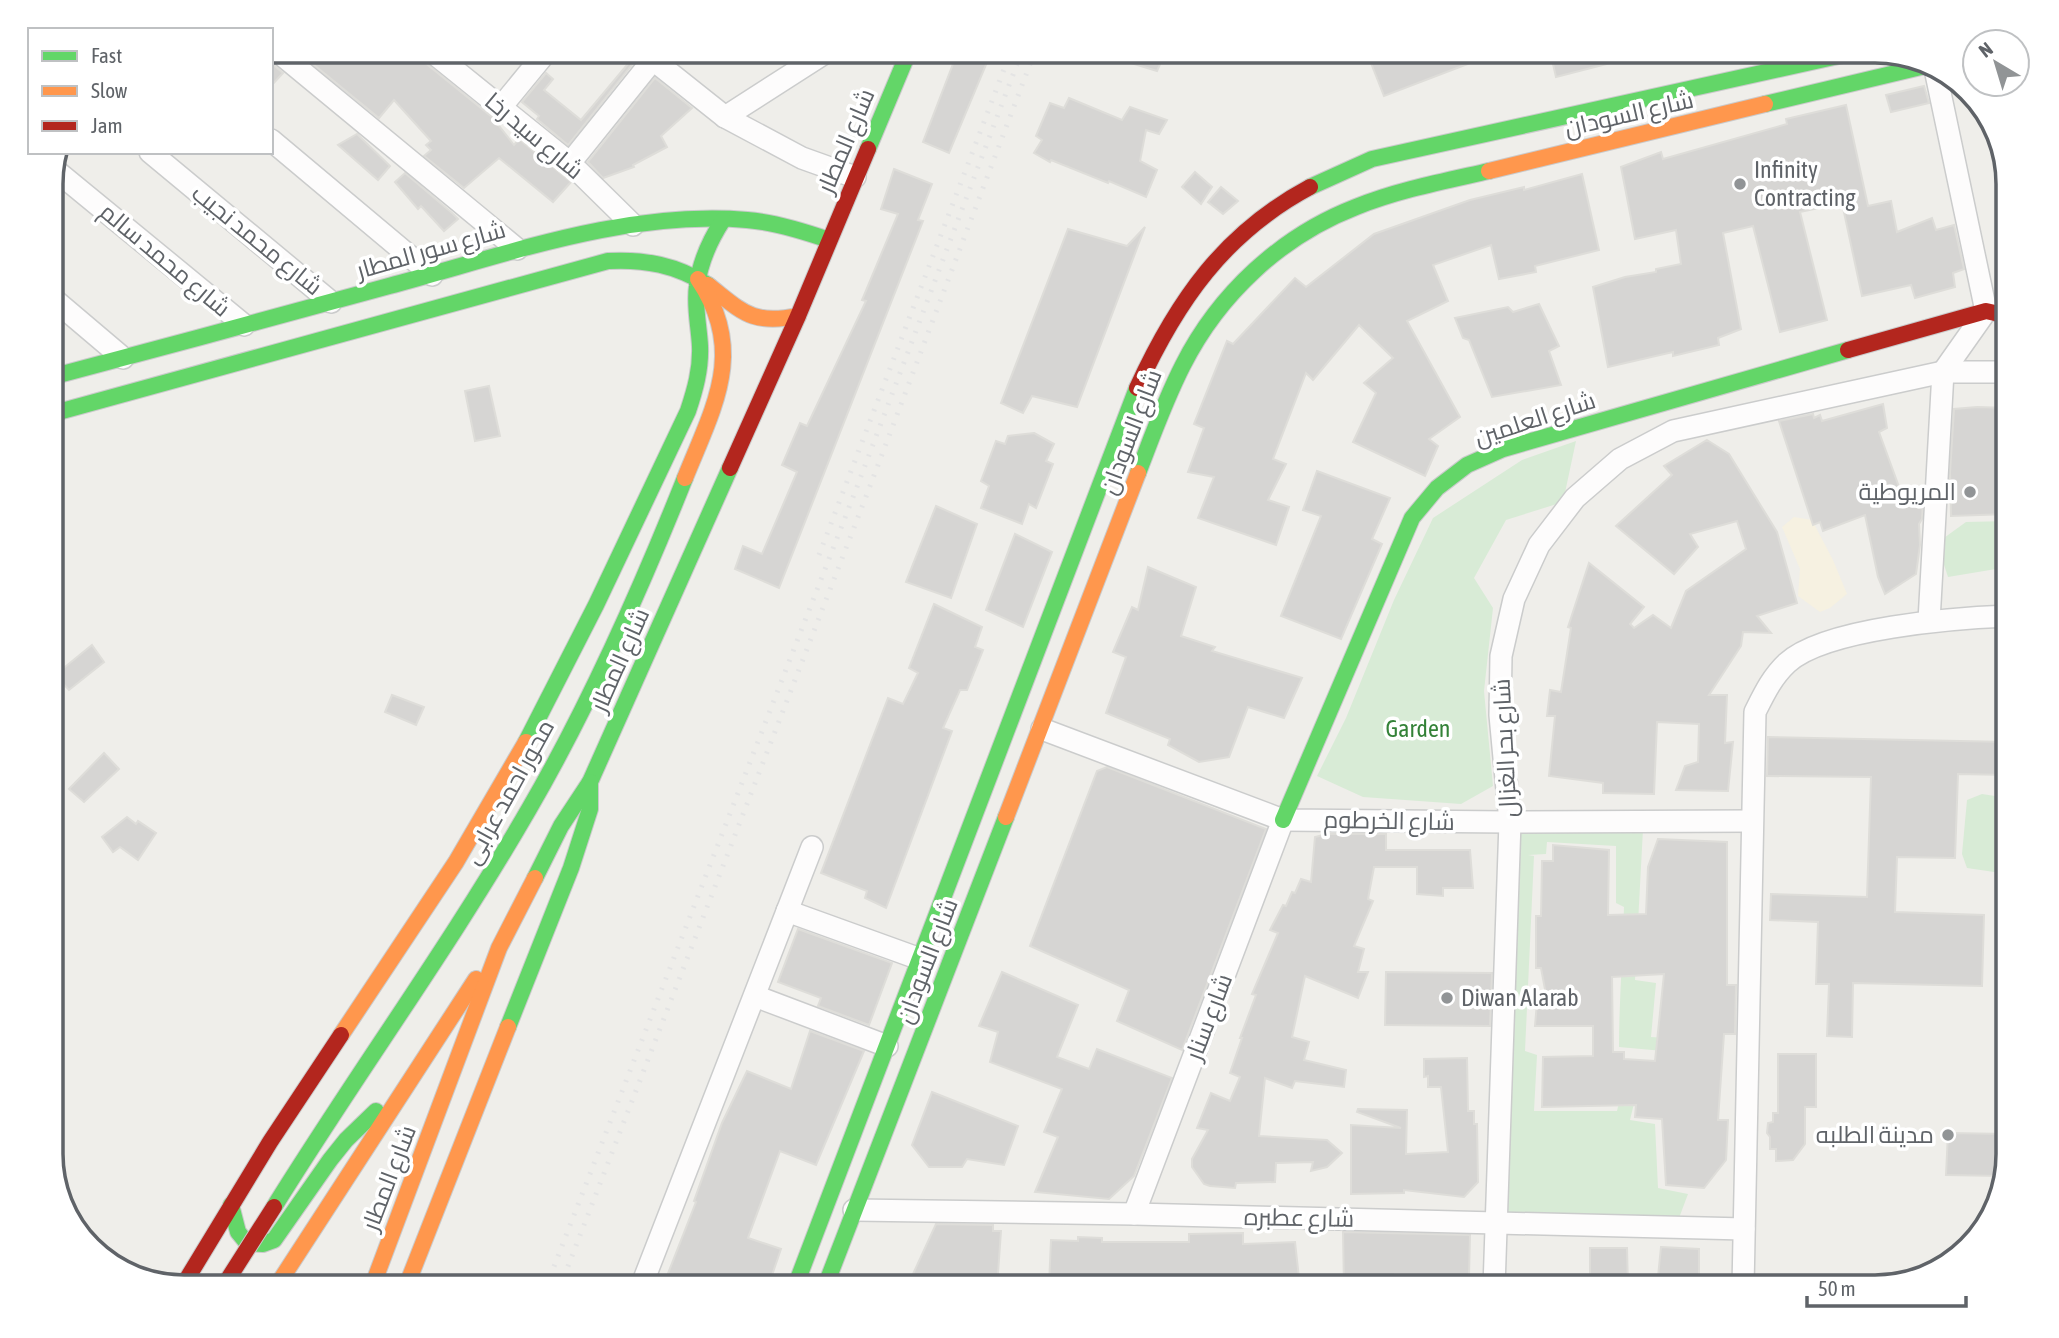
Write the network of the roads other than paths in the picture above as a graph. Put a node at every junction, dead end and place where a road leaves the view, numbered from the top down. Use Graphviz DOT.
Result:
graph roads {
  1 [pos="292,63"];
  2 [pos="446,63"];
  3 [pos="537,63"];
  4 [pos="645,63"];
  5 [pos="662,63"];
  6 [pos="809,63"];
  7 [pos="904,63"];
  8 [pos="1806,63"];
  9 [pos="1913,69"];
  10 [pos="1937,80"];
  11 [pos="501,107"];
  12 [pos="724,117"];
  13 [pos="273,142"];
  14 [pos="152,154"];
  15 [pos="570,163"];
  16 [pos="63,176"];
  17 [pos="855,177"];
  18 [pos="723,219"];
  19 [pos="1284,223"];
  20 [pos="634,225"];
  21 [pos="829,240"];
  22 [pos="517,249"];
  23 [pos="432,275"];
  24 [pos="698,279"];
  25 [pos="331,302"];
  26 [pos="63,307"];
  27 [pos="1986,312"];
  28 [pos="1996,314"];
  29 [pos="798,316"];
  30 [pos="244,325"];
  31 [pos="123,358"];
  32 [pos="1943,372"];
  33 [pos="1996,372"];
  34 [pos="63,374"];
  35 [pos="63,411"];
  36 [pos="1996,616"];
  37 [pos="1929,621"];
  38 [pos="1042,729"];
  39 [pos="590,782"];
  40 [pos="1283,820"];
  41 [pos="1752,821"];
  42 [pos="1510,822"];
  43 [pos="812,847"];
  44 [pos="787,911"];
  45 [pos="499,948"];
  46 [pos="919,960"];
  47 [pos="755,996"];
  48 [pos="887,1046"];
  49 [pos="404,1089"];
  50 [pos="231,1205"];
  51 [pos="854,1210"];
  52 [pos="1134,1214"];
  53 [pos="1496,1223"];
  54 [pos="1744,1229"];
  55 [pos="189,1275"];
  56 [pos="231,1275"];
  57 [pos="284,1275"];
  58 [pos="376,1275"];
  59 [pos="411,1275"];
  60 [pos="646,1275"];
  61 [pos="800,1275"];
  62 [pos="830,1275"];
  63 [pos="1494,1275"];
  64 [pos="1743,1275"];
  1 -- 22 [label="street"];
  2 -- 11 [label="street, شارع سيد رخا"];
  3 -- 11 [label="street"];
  4 -- 15 [label="street"];
  5 -- 12 [label="street"];
  6 -- 12 [label="street"];
  7 -- 17 [label="main road, شارع المطار"];
  8 -- 19 [label="main road, شارع السودان"];
  9 -- 19 [label="main road, شارع السودان"];
  10 -- 27 [label="street"];
  11 -- 15 [label="street, شارع سيد رخا"];
  12 -- 17 [label="street"];
  13 -- 23 [label="street"];
  14 -- 25 [label="street, شارع محمد نجيب"];
  15 -- 20 [label="street, شارع سيد رخا"];
  16 -- 30 [label="street, شارع محمد سالم"];
  17 -- 21 [label="main road, شارع المطار"];
  18 -- 20 [label="main road, شارع سور المطار"];
  18 -- 21 [label="main road, شارع سور المطار"];
  18 -- 24 [label="main road"];
  19 -- 38 [label="main road, شارع السودان"];
  19 -- 46 [label="main road, شارع السودان"];
  20 -- 22 [label="main road, شارع سور المطار"];
  21 -- 29 [label="main road, شارع المطار"];
  22 -- 23 [label="main road, شارع سور المطار"];
  23 -- 25 [label="main road, شارع سور المطار"];
  24 -- 29 [label="main road"];
  24 -- 35 [label="main road"];
  24 -- 50 [label="main road"];
  24 -- 56 [label="main road, محور احمد عرابى, bridge"];
  25 -- 30 [label="main road, شارع سور المطار"];
  26 -- 31 [label="street"];
  27 -- 28 [label="main road, شارع العلمين"];
  27 -- 32 [label="street"];
  27 -- 40 [label="main road, شارع العلمين"];
  29 -- 39 [label="main road, شارع المطار"];
  30 -- 31 [label="main road, شارع سور المطار"];
  31 -- 34 [label="main road, شارع سور المطار"];
  32 -- 33 [label="street, شارع بحر الغزال"];
  32 -- 37 [label="street"];
  32 -- 42 [label="street, شارع بحر الغزال"];
  36 -- 37 [label="street"];
  37 -- 41 [label="street"];
  38 -- 40 [label="street, شارع الخرطوم"];
  38 -- 51 [label="main road, شارع السودان"];
  39 -- 45 [label="main road, شارع المطار"];
  39 -- 59 [label="main road"];
  40 -- 42 [label="street, شارع الخرطوم"];
  40 -- 52 [label="street, شارع سنار"];
  41 -- 42 [label="street, شارع الخرطوم"];
  41 -- 54 [label="street"];
  42 -- 53 [label="street, شارع بحر الغزال"];
  43 -- 44 [label="street"];
  44 -- 46 [label="street"];
  44 -- 47 [label="street"];
  45 -- 49 [label="main road"];
  45 -- 58 [label="main road, شارع المطار"];
  46 -- 48 [label="main road, شارع السودان"];
  47 -- 48 [label="street"];
  47 -- 60 [label="street"];
  48 -- 61 [label="main road, شارع السودان"];
  49 -- 50 [label="main road"];
  49 -- 57 [label="main road"];
  50 -- 55 [label="main road"];
  51 -- 52 [label="street, شارع عطبره"];
  51 -- 62 [label="main road, شارع السودان"];
  52 -- 53 [label="street, شارع عطبره"];
  53 -- 54 [label="street, شارع عطبره"];
  53 -- 63 [label="street, شارع بحر الغزال"];
  54 -- 64 [label="street"];
}
